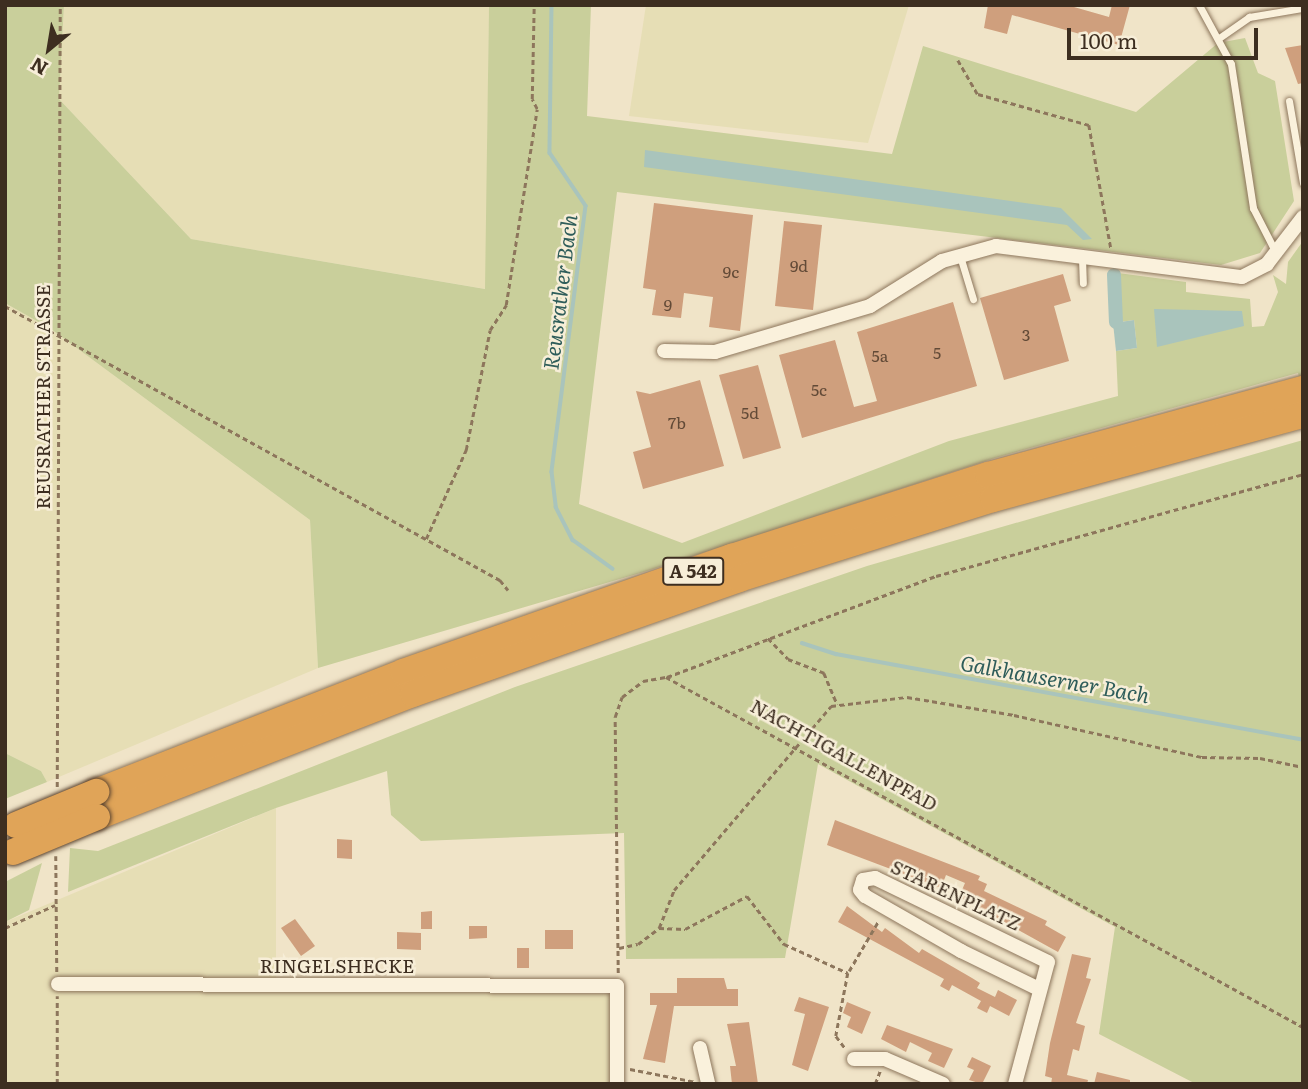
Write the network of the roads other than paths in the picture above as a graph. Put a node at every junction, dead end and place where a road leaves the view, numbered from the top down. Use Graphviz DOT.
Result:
graph roads {
  1 [pos="1199,5"];
  2 [pos="1303,8"];
  3 [pos="1219,38"];
  4 [pos="1289,101"];
  5 [pos="1303,183"];
  6 [pos="1303,217"];
  7 [pos="1277,253"];
  8 [pos="960,256"];
  9 [pos="1082,258"];
  10 [pos="1083,283"];
  11 [pos="973,299"];
  12 [pos="664,351"];
  13 [pos="1303,388"];
  14 [pos="1303,415"];
  15 [pos="96,804"];
  16 [pos="10,841"];
  17 [pos="58,984"];
  18 [pos="1039,989"];
  19 [pos="700,1048"];
  20 [pos="854,1059"];
  21 [pos="617,1084"];
  22 [pos="708,1084"];
  23 [pos="943,1084"];
  24 [pos="1015,1084"];
  1 -- 3 [label="lane"];
  2 -- 3 [label="lane"];
  3 -- 7 [label="lane"];
  4 -- 5 [label="lane"];
  6 -- 7 [label="street"];
  7 -- 9 [label="street"];
  8 -- 9 [label="street"];
  8 -- 11 [label="lane"];
  8 -- 12 [label="street"];
  9 -- 10 [label="lane"];
  13 -- 15 [label="highway, A 542"];
  14 -- 15 [label="highway, A 542"];
  15 -- 16 [label="highway, A 542, bridge"];
  17 -- 21 [label="street, RINGELSHECKE"];
  18 -- 18 [label="street, STARENPLATZ"];
  18 -- 24 [label="street"];
  19 -- 22 [label="street"];
  20 -- 23 [label="street"];
}
